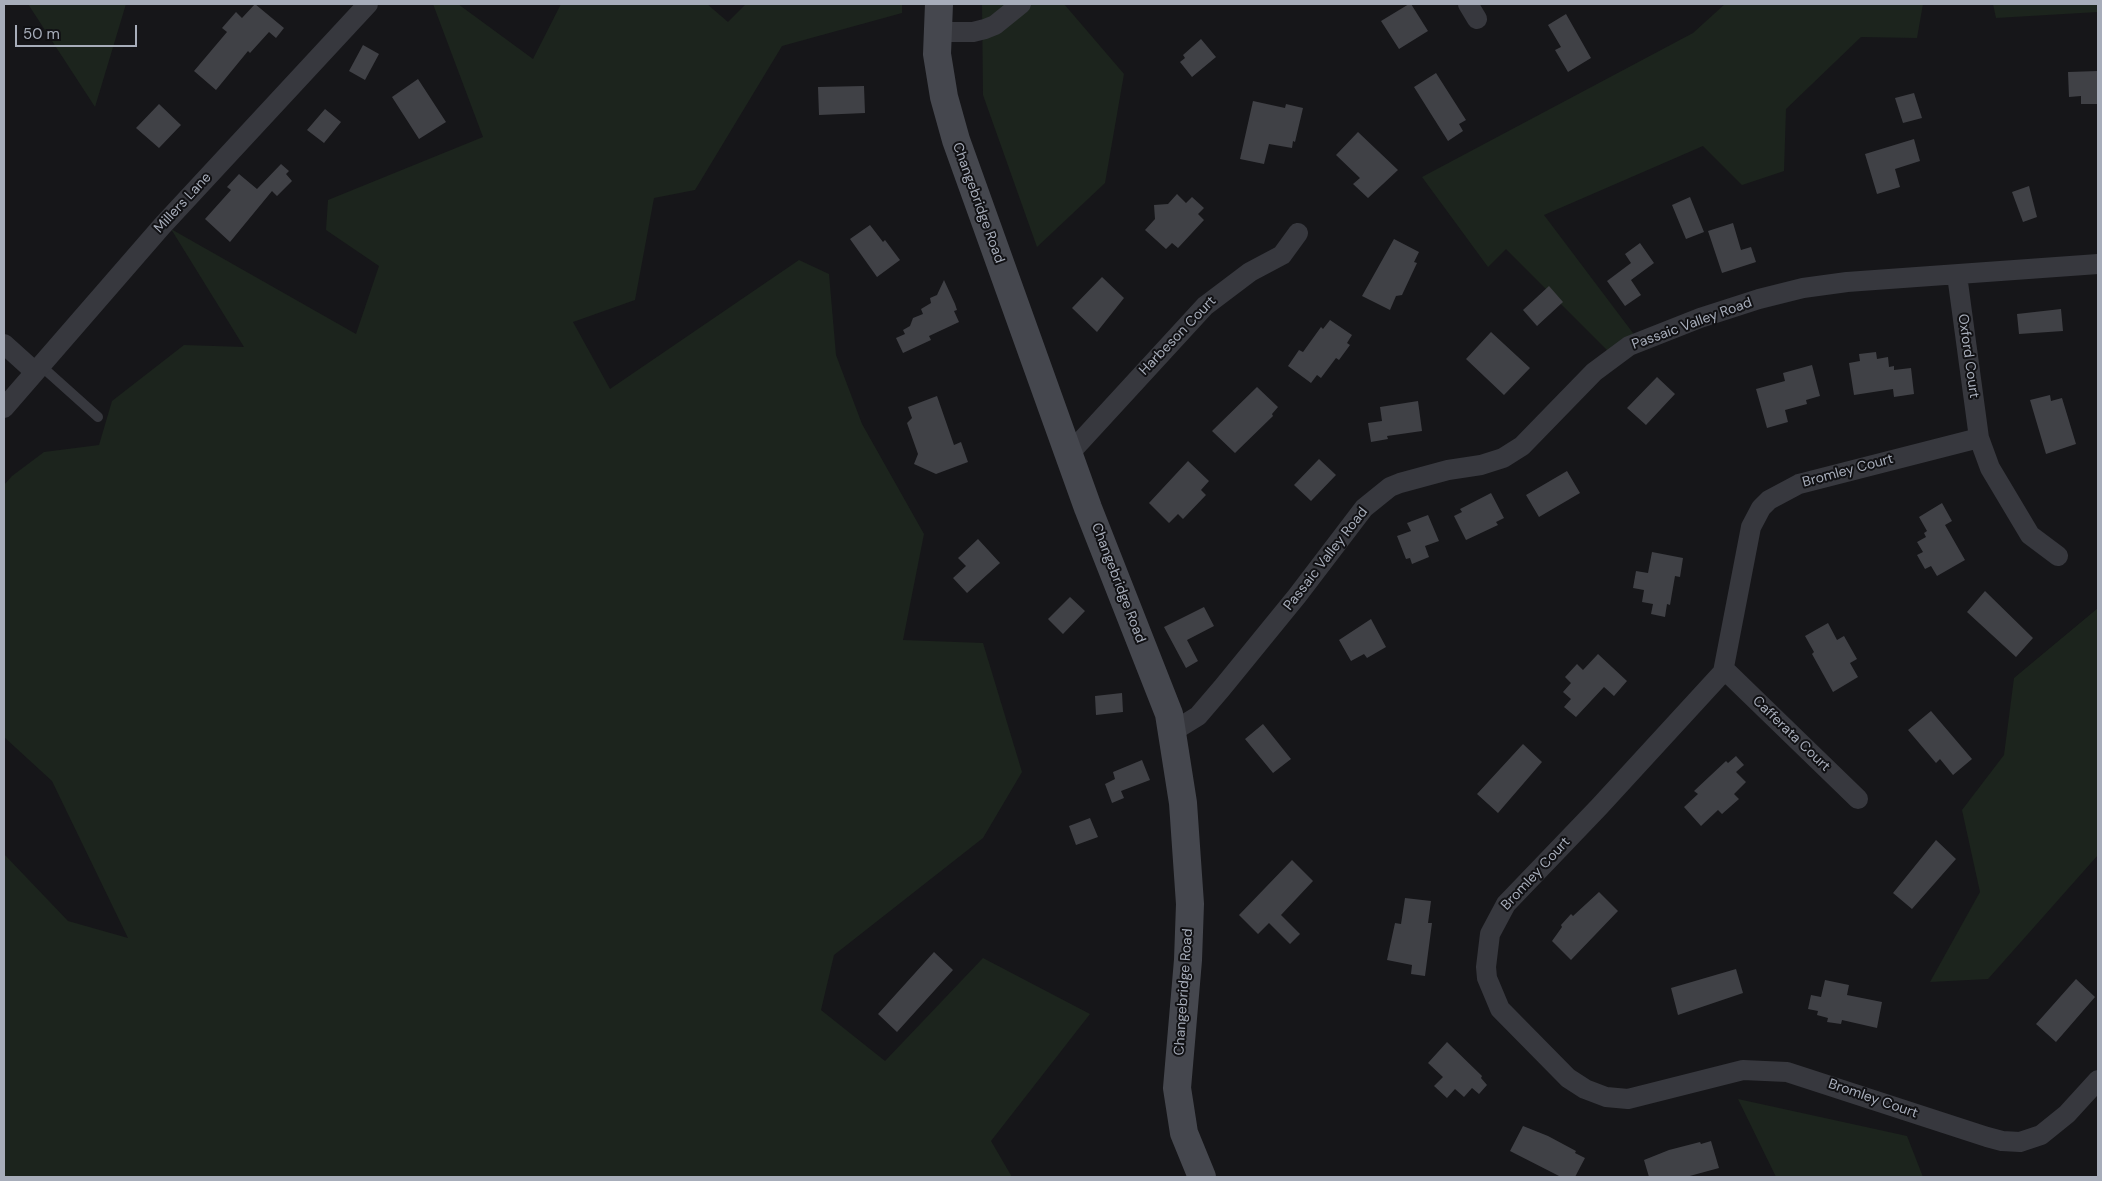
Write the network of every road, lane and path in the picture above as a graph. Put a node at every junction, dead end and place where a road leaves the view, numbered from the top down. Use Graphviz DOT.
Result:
graph roads {
  1 [pos="368,4"];
  2 [pos="939,4"];
  3 [pos="1020,4"];
  4 [pos="938,32"];
  5 [pos="1298,233"];
  6 [pos="2098,264"];
  7 [pos="1957,275"];
  8 [pos="4,344"];
  9 [pos="37,368"];
  10 [pos="4,408"];
  11 [pos="98,417"];
  12 [pos="1979,438"];
  13 [pos="1069,454"];
  14 [pos="2058,556"];
  15 [pos="1724,669"];
  16 [pos="1172,732"];
  17 [pos="1858,799"];
  18 [pos="2098,1080"];
  19 [pos="1202,1177"];
  1 -- 9 [label="street, Millers Lane"];
  2 -- 4 [label="main road, Changebridge Road"];
  3 -- 4 [label="street"];
  4 -- 13 [label="main road, Changebridge Road"];
  5 -- 13 [label="street, Harbeson Court"];
  6 -- 7 [label="street, Passaic Valley Road"];
  7 -- 12 [label="street, Oxford Court"];
  7 -- 16 [label="street, Passaic Valley Road"];
  8 -- 9 [label="street"];
  9 -- 10 [label="street, Millers Lane"];
  9 -- 11 [label="lane"];
  12 -- 14 [label="street, Oxford Court"];
  12 -- 15 [label="street, Bromley Court"];
  13 -- 16 [label="main road, Changebridge Road"];
  15 -- 17 [label="street, Cafferata Court"];
  15 -- 18 [label="street, Bromley Court"];
  16 -- 19 [label="main road, Changebridge Road"];
}
